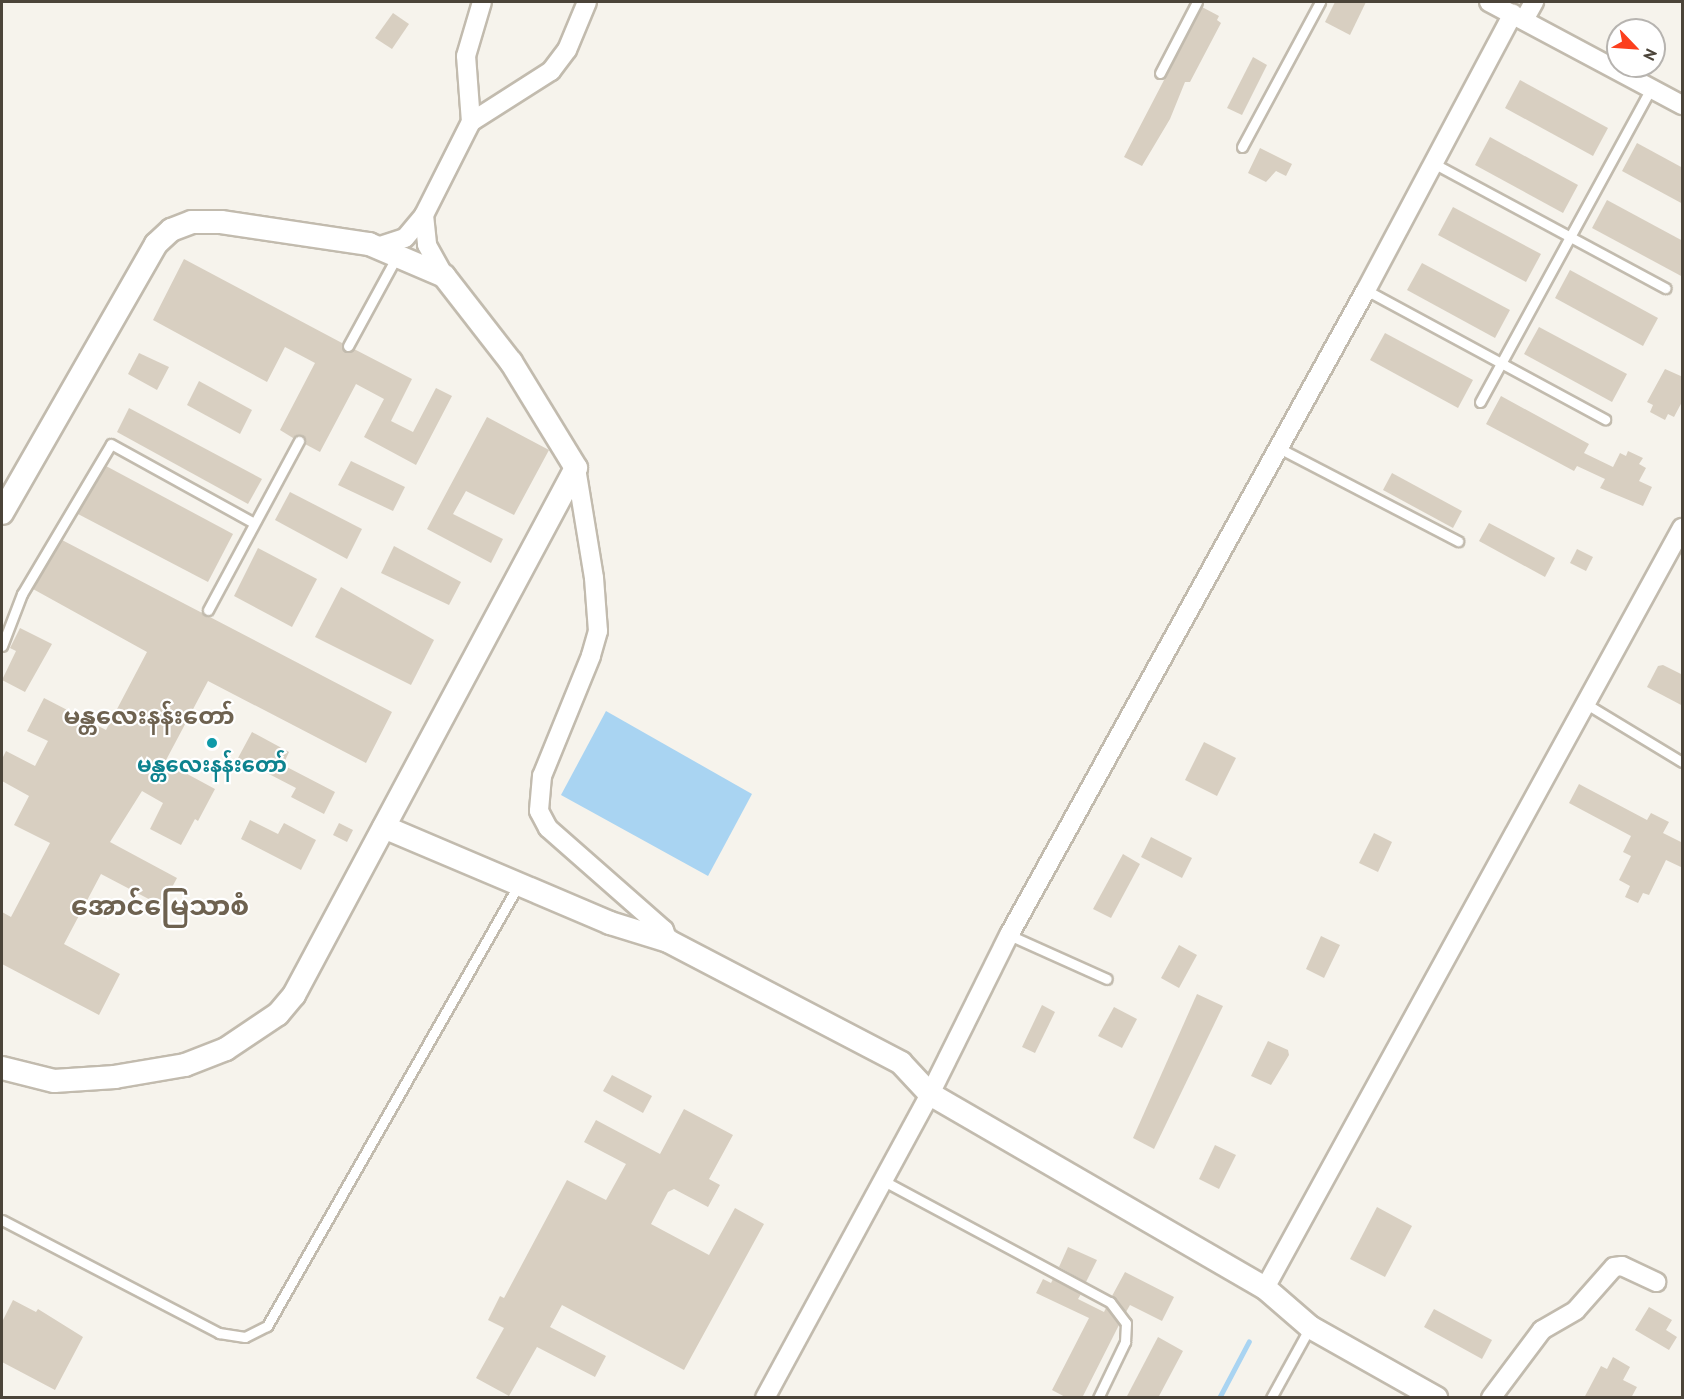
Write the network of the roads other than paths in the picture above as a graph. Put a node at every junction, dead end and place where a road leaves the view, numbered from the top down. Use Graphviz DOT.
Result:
graph roads {
  1 [pos="482,2"];
  2 [pos="587,2"];
  3 [pos="1197,2"];
  4 [pos="1320,2"];
  5 [pos="1490,2"];
  6 [pos="1534,2"];
  7 [pos="1518,17"];
  8 [pos="1160,73"];
  9 [pos="1651,88"];
  10 [pos="1683,105"];
  11 [pos="471,122"];
  12 [pos="1242,147"];
  13 [pos="1433,163"];
  14 [pos="424,215"];
  15 [pos="1570,236"];
  16 [pos="388,251"];
  17 [pos="444,276"];
  18 [pos="1665,288"];
  19 [pos="1366,290"];
  20 [pos="348,346"];
  21 [pos="1500,363"];
  22 [pos="1480,402"];
  23 [pos="1605,418"];
  24 [pos="299,441"];
  25 [pos="1279,448"];
  26 [pos="576,468"];
  27 [pos="2,513"];
  28 [pos="254,523"];
  29 [pos="1683,528"];
  30 [pos="1458,541"];
  31 [pos="208,610"];
  32 [pos="5,631"];
  33 [pos="2,646"];
  34 [pos="1588,705"];
  35 [pos="1683,762"];
  36 [pos="384,827"];
  37 [pos="519,884"];
  38 [pos="1009,935"];
  39 [pos="669,941"];
  40 [pos="1107,979"];
  41 [pos="2,1068"];
  42 [pos="930,1094"];
  43 [pos="882,1180"];
  44 [pos="2,1220"];
  45 [pos="1657,1282"];
  46 [pos="1265,1288"];
  47 [pos="1310,1327"];
  48 [pos="765,1398"];
  49 [pos="1098,1398"];
  50 [pos="1271,1398"];
  51 [pos="1436,1398"];
  52 [pos="1491,1398"];
  1 -- 11 [label="street"];
  2 -- 11 [label="street"];
  3 -- 8 [label="lane"];
  4 -- 12 [label="lane"];
  5 -- 7 [label="street"];
  6 -- 7 [label="street"];
  7 -- 9 [label="street"];
  7 -- 13 [label="street"];
  9 -- 10 [label="street"];
  9 -- 15 [label="lane"];
  11 -- 14 [label="street"];
  13 -- 15 [label="lane"];
  13 -- 19 [label="street"];
  14 -- 16 [label="street"];
  14 -- 17 [label="street"];
  15 -- 18 [label="lane"];
  15 -- 21 [label="lane"];
  16 -- 17 [label="street"];
  16 -- 20 [label="lane"];
  16 -- 27 [label="street"];
  17 -- 26 [label="street"];
  19 -- 21 [label="lane"];
  19 -- 25 [label="street"];
  21 -- 22 [label="lane"];
  21 -- 23 [label="lane"];
  24 -- 28 [label="lane"];
  25 -- 30 [label="lane"];
  25 -- 38 [label="street"];
  26 -- 36 [label="street"];
  26 -- 39 [label="street"];
  28 -- 31 [label="lane"];
  28 -- 32 [label="lane"];
  29 -- 34 [label="street"];
  32 -- 33 [label="lane"];
  34 -- 35 [label="lane"];
  34 -- 46 [label="street"];
  36 -- 37 [label="street"];
  36 -- 41 [label="street"];
  37 -- 39 [label="street"];
  37 -- 44 [label="lane"];
  38 -- 40 [label="lane"];
  38 -- 42 [label="street"];
  39 -- 42 [label="street"];
  42 -- 43 [label="street"];
  42 -- 46 [label="street"];
  43 -- 48 [label="street"];
  43 -- 49 [label="lane"];
  45 -- 52 [label="street"];
  46 -- 47 [label="street"];
  47 -- 50 [label="lane"];
  47 -- 51 [label="street"];
}
